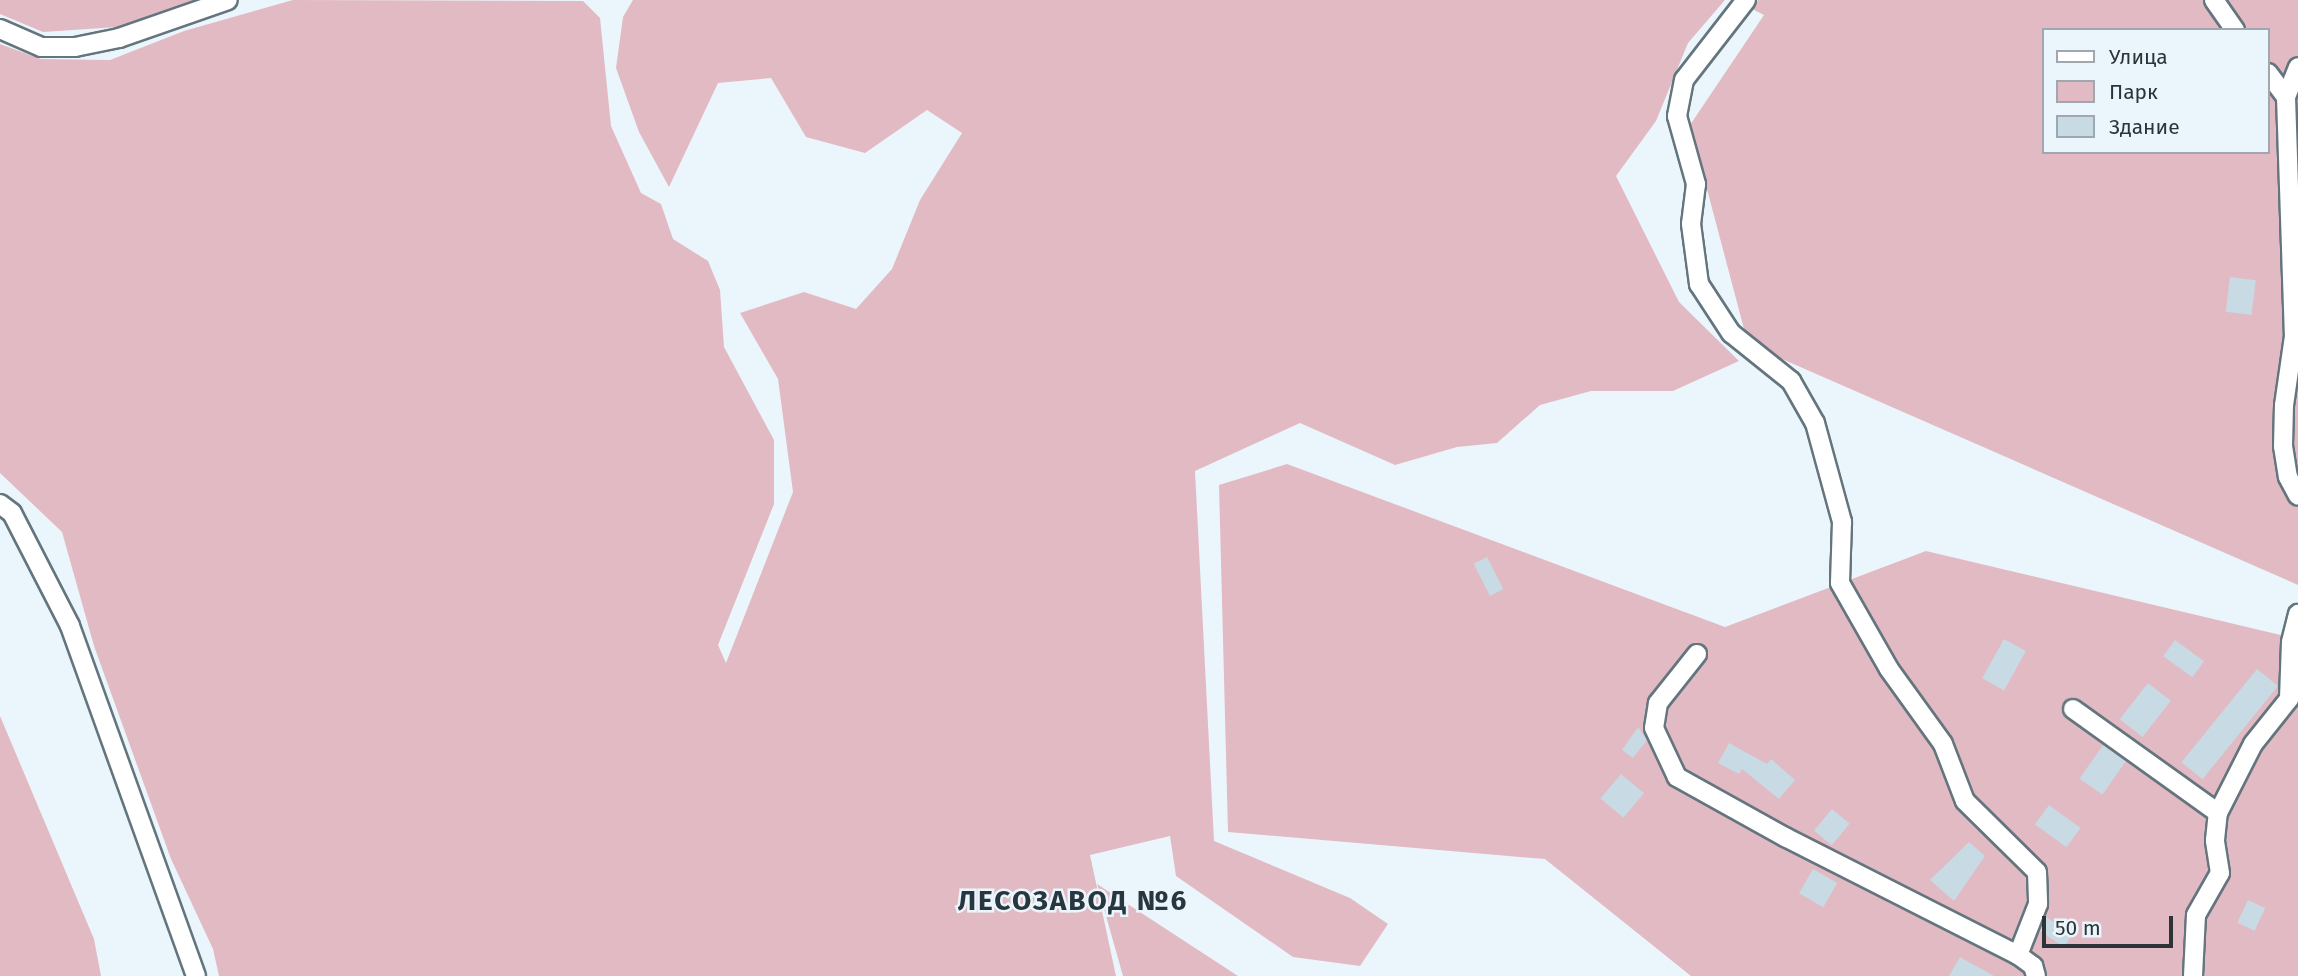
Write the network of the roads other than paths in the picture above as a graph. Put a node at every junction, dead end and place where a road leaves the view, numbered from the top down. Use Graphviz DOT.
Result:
graph roads {
  1 [pos="228,0"];
  2 [pos="1746,0"];
  3 [pos="2214,0"];
  4 [pos="2234,28"];
  5 [pos="0,29"];
  6 [pos="2298,67"];
  7 [pos="2270,76"];
  8 [pos="2286,97"];
  9 [pos="2296,336"];
  10 [pos="2298,496"];
  11 [pos="0,504"];
  12 [pos="2298,614"];
  13 [pos="1697,654"];
  14 [pos="2073,709"];
  15 [pos="2218,813"];
  16 [pos="2018,956"];
  17 [pos="195,976"];
  18 [pos="2036,976"];
  19 [pos="2193,976"];
  1 -- 5 [label="street"];
  2 -- 16 [label="street"];
  3 -- 4 [label="street"];
  6 -- 8 [label="street"];
  7 -- 8 [label="street"];
  8 -- 9 [label="street"];
  9 -- 10 [label="street"];
  11 -- 17 [label="street"];
  12 -- 15 [label="street"];
  13 -- 16 [label="street"];
  14 -- 15 [label="street"];
  15 -- 19 [label="street"];
  16 -- 18 [label="street"];
}
